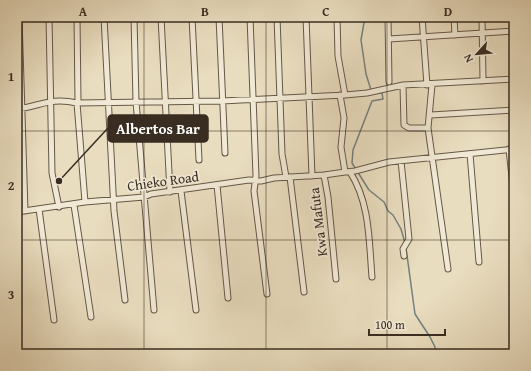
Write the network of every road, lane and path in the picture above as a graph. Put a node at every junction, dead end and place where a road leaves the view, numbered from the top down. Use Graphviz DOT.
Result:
graph roads {
  1 [pos="19,17"];
  2 [pos="49,17"];
  3 [pos="77,17"];
  4 [pos="104,17"];
  5 [pos="134,17"];
  6 [pos="162,17"];
  7 [pos="192,17"];
  8 [pos="219,17"];
  9 [pos="250,17"];
  10 [pos="277,17"];
  11 [pos="306,17"];
  12 [pos="337,17"];
  13 [pos="388,17"];
  14 [pos="422,17"];
  15 [pos="454,17"];
  16 [pos="482,17"];
  17 [pos="513,17"];
  18 [pos="514,31"];
  19 [pos="482,32"];
  20 [pos="455,35"];
  21 [pos="424,37"];
  22 [pos="389,39"];
  23 [pos="514,39"];
  24 [pos="514,79"];
  25 [pos="483,81"];
  26 [pos="389,82"];
  27 [pos="403,85"];
  28 [pos="429,85"];
  29 [pos="343,95"];
  30 [pos="309,96"];
  31 [pos="280,98"];
  32 [pos="252,99"];
  33 [pos="196,100"];
  34 [pos="49,101"];
  35 [pos="222,101"];
  36 [pos="77,102"];
  37 [pos="136,102"];
  38 [pos="165,102"];
  39 [pos="108,103"];
  40 [pos="19,109"];
  41 [pos="514,110"];
  42 [pos="431,115"];
  43 [pos="428,128"];
  44 [pos="511,149"];
  45 [pos="225,153"];
  46 [pos="470,154"];
  47 [pos="432,158"];
  48 [pos="199,160"];
  49 [pos="401,161"];
  50 [pos="352,171"];
  51 [pos="324,175"];
  52 [pos="312,176"];
  53 [pos="288,177"];
  54 [pos="255,181"];
  55 [pos="217,185"];
  56 [pos="181,191"];
  57 [pos="170,192"];
  58 [pos="514,196"];
  59 [pos="144,197"];
  60 [pos="114,200"];
  61 [pos="85,202"];
  62 [pos="74,204"];
  63 [pos="59,207"];
  64 [pos="39,209"];
  65 [pos="25,211"];
  66 [pos="17,212"];
  67 [pos="404,256"];
  68 [pos="479,262"];
  69 [pos="448,269"];
  70 [pos="372,277"];
  71 [pos="336,279"];
  72 [pos="304,292"];
  73 [pos="17,293"];
  74 [pos="267,294"];
  75 [pos="228,298"];
  76 [pos="125,300"];
  77 [pos="154,310"];
  78 [pos="196,310"];
  79 [pos="91,317"];
  80 [pos="54,320"];
  81 [pos="18,327"];
  1 -- 40 [label="street"];
  2 -- 34 [label="street"];
  3 -- 36 [label="street"];
  4 -- 39 [label="street"];
  5 -- 37 [label="street"];
  6 -- 38 [label="street"];
  7 -- 33 [label="street"];
  8 -- 35 [label="street"];
  9 -- 32 [label="street"];
  10 -- 31 [label="street"];
  11 -- 30 [label="street"];
  12 -- 29 [label="street"];
  13 -- 22 [label="street"];
  14 -- 21 [label="street"];
  15 -- 20 [label="street"];
  16 -- 19 [label="street"];
  17 -- 18 [label="street"];
  18 -- 19 [label="street"];
  18 -- 23 [label="street"];
  19 -- 20 [label="street"];
  19 -- 25 [label="street"];
  20 -- 21 [label="street"];
  21 -- 22 [label="street"];
  21 -- 28 [label="street"];
  22 -- 26 [label="street"];
  24 -- 25 [label="street"];
  25 -- 28 [label="street"];
  27 -- 28 [label="street"];
  27 -- 29 [label="street"];
  27 -- 43 [label="street"];
  28 -- 42 [label="street"];
  29 -- 30 [label="street"];
  29 -- 50 [label="street"];
  30 -- 31 [label="street"];
  30 -- 52 [label="street"];
  31 -- 32 [label="street"];
  31 -- 53 [label="street"];
  32 -- 35 [label="street"];
  32 -- 54 [label="street"];
  33 -- 35 [label="street"];
  33 -- 38 [label="street"];
  33 -- 48 [label="street"];
  34 -- 36 [label="street"];
  34 -- 40 [label="street"];
  34 -- 63 [label="street"];
  35 -- 45 [label="street"];
  36 -- 39 [label="street"];
  36 -- 61 [label="street"];
  37 -- 38 [label="street"];
  37 -- 39 [label="street"];
  37 -- 59 [label="street"];
  38 -- 57 [label="street"];
  39 -- 60 [label="street"];
  40 -- 65 [label="street"];
  41 -- 42 [label="street"];
  42 -- 43 [label="street"];
  43 -- 47 [label="street"];
  44 -- 46 [label="street"];
  44 -- 58 [label="street"];
  46 -- 47 [label="street"];
  46 -- 68 [label="street"];
  47 -- 49 [label="street"];
  47 -- 69 [label="street"];
  49 -- 50 [label="street"];
  49 -- 67 [label="street"];
  50 -- 51 [label="street"];
  50 -- 70 [label="street"];
  51 -- 52 [label="street, Kwa Mafuta"];
  51 -- 71 [label="street, Kwa Mafuta"];
  52 -- 53 [label="street, Chieko Road"];
  53 -- 54 [label="street, Chieko Road"];
  53 -- 72 [label="street"];
  54 -- 55 [label="street, Chieko Road"];
  54 -- 74 [label="street"];
  55 -- 56 [label="street, Chieko Road"];
  55 -- 75 [label="street"];
  56 -- 57 [label="street, Chieko Road"];
  56 -- 78 [label="street"];
  57 -- 59 [label="street, Chieko Road"];
  59 -- 60 [label="street, Chieko Road"];
  59 -- 77 [label="street"];
  60 -- 61 [label="street, Chieko Road"];
  60 -- 76 [label="street"];
  61 -- 62 [label="street, Chieko Road"];
  62 -- 63 [label="street, Chieko Road"];
  62 -- 79 [label="street"];
  63 -- 64 [label="street, Chieko Road"];
  64 -- 65 [label="street, Chieko Road"];
  64 -- 80 [label="street"];
  65 -- 66 [label="street, Chieko Road"];
  73 -- 81 [label="street"];
}
